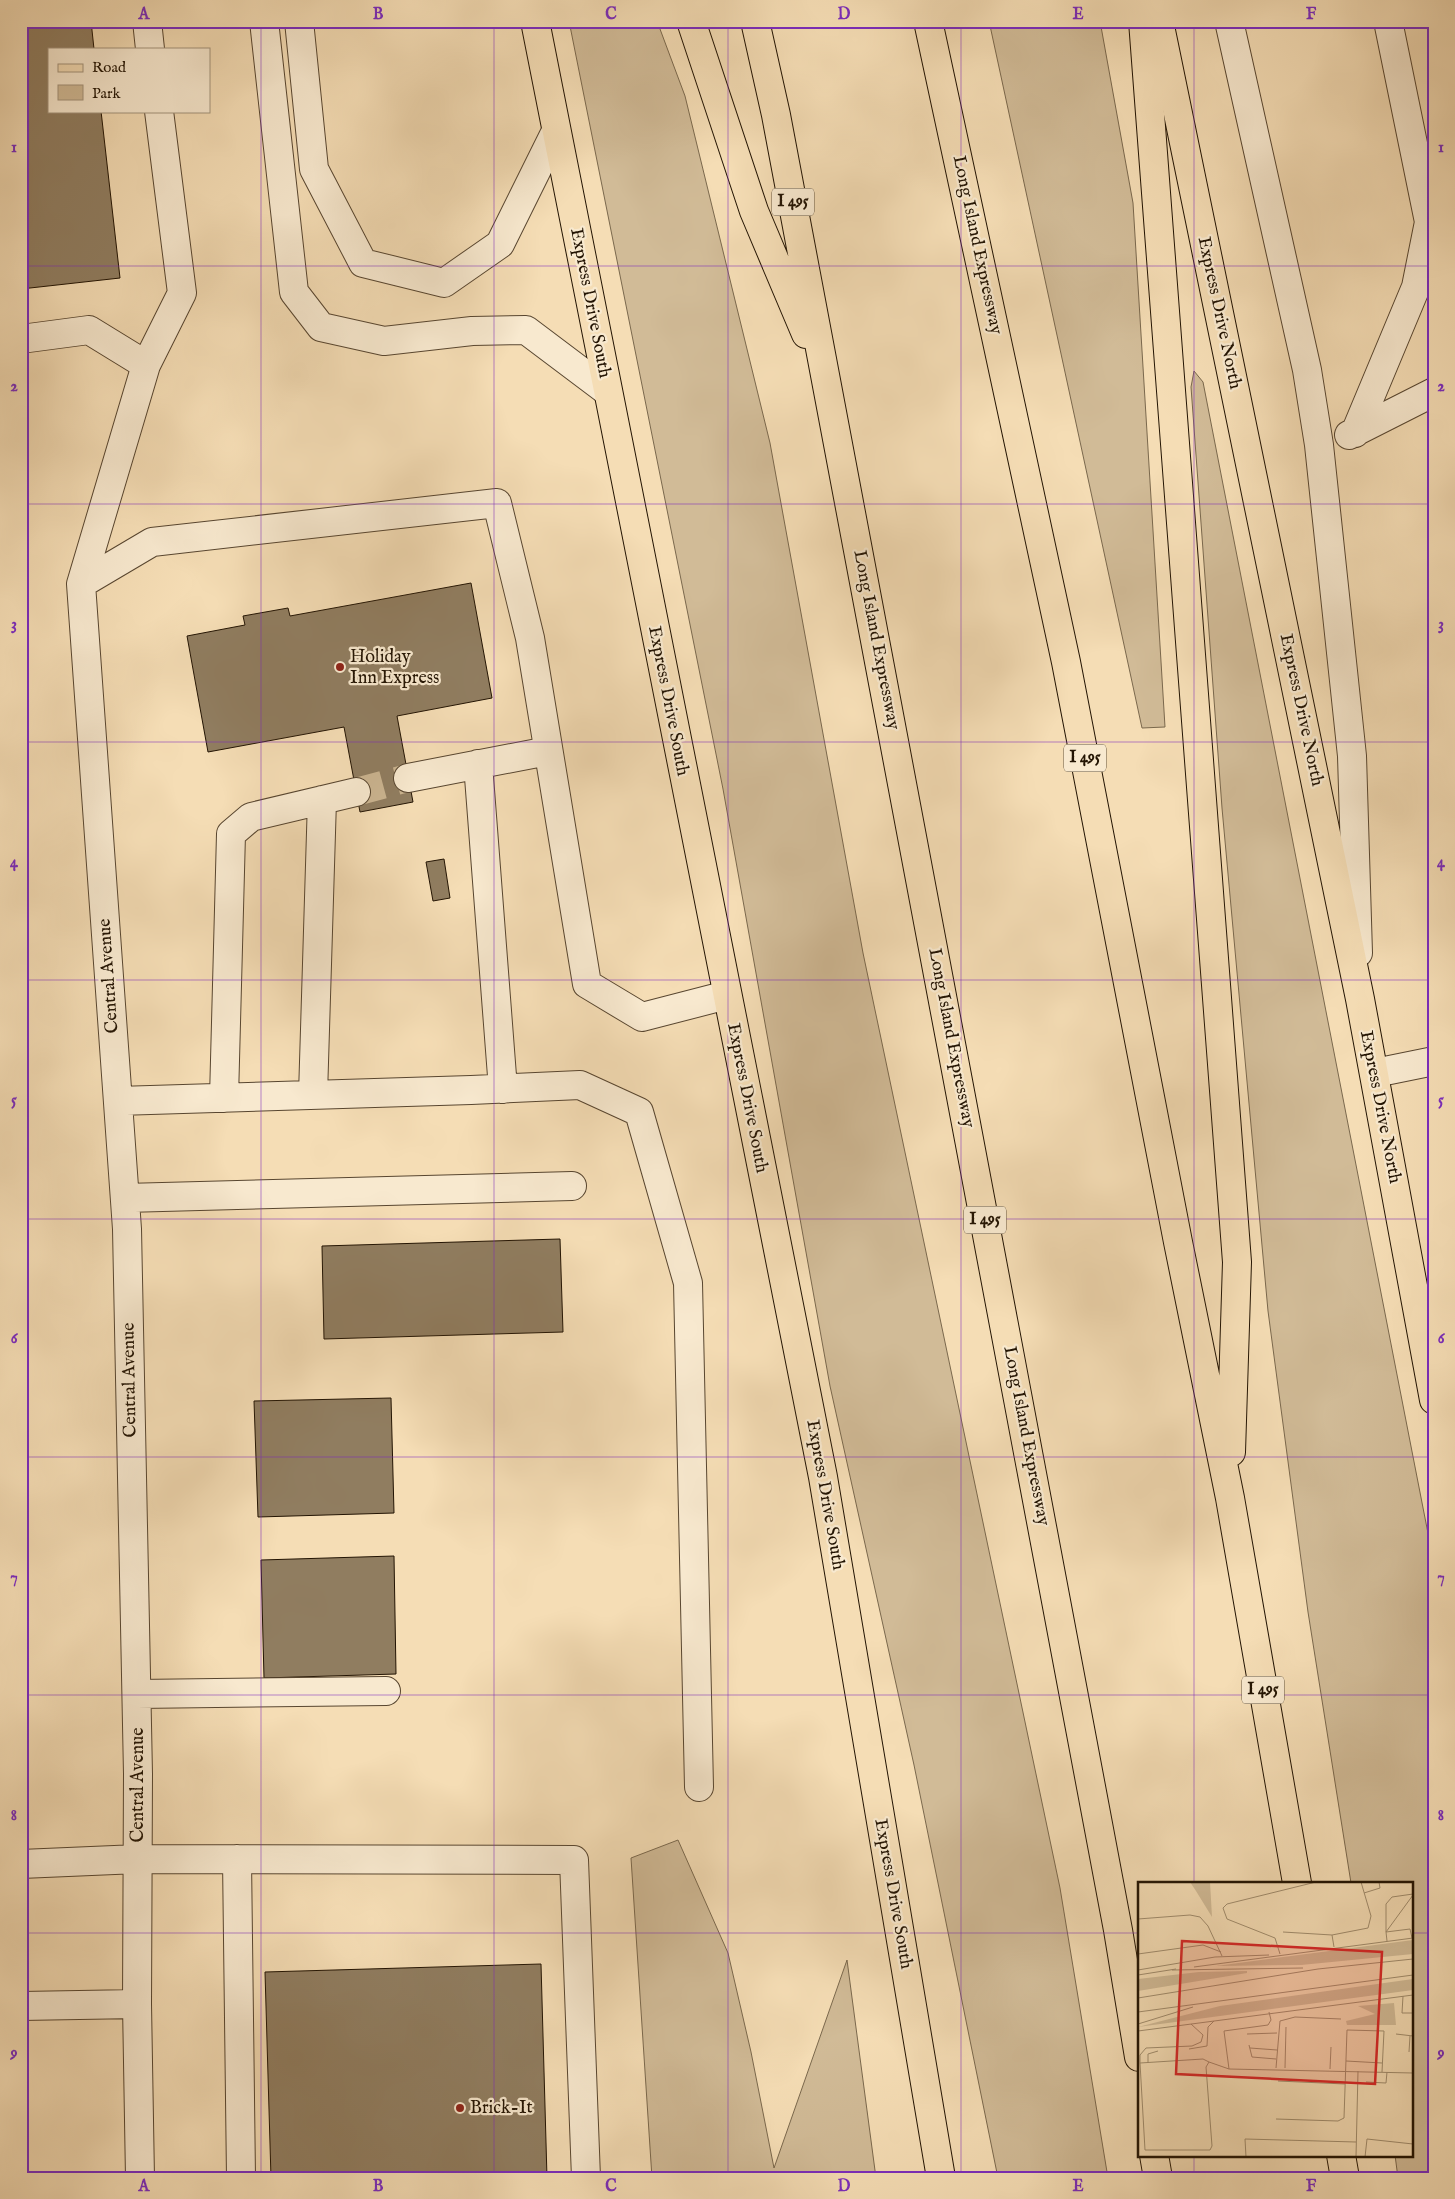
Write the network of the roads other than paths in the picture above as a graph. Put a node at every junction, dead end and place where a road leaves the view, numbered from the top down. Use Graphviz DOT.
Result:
graph roads {
  1 [pos="147,21"];
  2 [pos="264,21"];
  3 [pos="299,21"];
  4 [pos="534,21"];
  5 [pos="690,21"];
  6 [pos="755,21"];
  7 [pos="928,21"];
  8 [pos="1143,21"];
  9 [pos="1160,21"];
  10 [pos="1229,21"];
  11 [pos="1388,21"];
  12 [pos="150,48"];
  13 [pos="159,112"];
  14 [pos="556,131"];
  15 [pos="21,339"];
  16 [pos="146,365"];
  17 [pos="827,384"];
  18 [pos="607,392"];
  19 [pos="1434,392"];
  20 [pos="1355,433"];
  21 [pos="1319,445"];
  22 [pos="81,584"];
  23 [pos="548,751"];
  24 [pos="478,764"];
  25 [pos="408,778"];
  26 [pos="356,792"];
  27 [pos="322,800"];
  28 [pos="727,995"];
  29 [pos="1360,999"];
  30 [pos="1434,1061"];
  31 [pos="1375,1074"];
  32 [pos="503,1088"];
  33 [pos="313,1095"];
  34 [pos="224,1098"];
  35 [pos="118,1101"];
  36 [pos="572,1186"];
  37 [pos="125,1198"];
  38 [pos="1434,1400"];
  39 [pos="1230,1498"];
  40 [pos="386,1691"];
  41 [pos="137,1694"];
  42 [pos="698,1787"];
  43 [pos="138,1859"];
  44 [pos="237,1860"];
  45 [pos="21,1864"];
  46 [pos="1296,1882"];
  47 [pos="137,2004"];
  48 [pos="21,2006"];
  49 [pos="1138,2051"];
  50 [pos="1154,2156"];
  51 [pos="1341,2156"];
  52 [pos="140,2178"];
  53 [pos="241,2178"];
  54 [pos="586,2178"];
  55 [pos="941,2178"];
  56 [pos="1158,2178"];
  57 [pos="1345,2178"];
  1 -- 12 [label="street"];
  2 -- 18 [label="street"];
  3 -- 14 [label="street"];
  4 -- 14 [label="main road, Express Drive South"];
  5 -- 17 [label="main road"];
  6 -- 17 [label="main road, Long Island Expressway / I 495"];
  7 -- 39 [label="main road, Long Island Expressway / I 495"];
  8 -- 39 [label="main road"];
  9 -- 29 [label="main road, Express Drive North"];
  10 -- 21 [label="street"];
  11 -- 20 [label="street"];
  13 -- 16 [label="street"];
  14 -- 18 [label="main road, Express Drive South"];
  15 -- 16 [label="street"];
  16 -- 22 [label="street"];
  17 -- 49 [label="main road, Long Island Expressway / I 495"];
  18 -- 28 [label="main road, Express Drive South"];
  19 -- 20 [label="street"];
  20 -- 21 [label="street"];
  21 -- 29 [label="street"];
  22 -- 23 [label="street"];
  22 -- 35 [label="street, Central Avenue"];
  23 -- 24 [label="street"];
  23 -- 28 [label="street"];
  24 -- 25 [label="street"];
  24 -- 32 [label="street"];
  26 -- 27 [label="street"];
  27 -- 33 [label="street"];
  27 -- 34 [label="street"];
  28 -- 55 [label="main road, Express Drive South"];
  29 -- 31 [label="main road, Express Drive North"];
  30 -- 31 [label="street"];
  31 -- 38 [label="main road, Express Drive North"];
  32 -- 33 [label="street"];
  32 -- 42 [label="street"];
  33 -- 34 [label="street"];
  34 -- 35 [label="street"];
  35 -- 37 [label="street, Central Avenue"];
  36 -- 37 [label="street"];
  37 -- 41 [label="street, Central Avenue"];
  39 -- 46 [label="main road, Long Island Expressway / I 495"];
  40 -- 41 [label="street"];
  41 -- 43 [label="street, Central Avenue"];
  43 -- 44 [label="street"];
  43 -- 45 [label="street"];
  43 -- 47 [label="street, Central Avenue"];
  44 -- 53 [label="street"];
  44 -- 54 [label="street"];
  47 -- 48 [label="street"];
  47 -- 52 [label="street, Central Avenue"];
  50 -- 56 [label="main road"];
  51 -- 57 [label="main road"];
}
